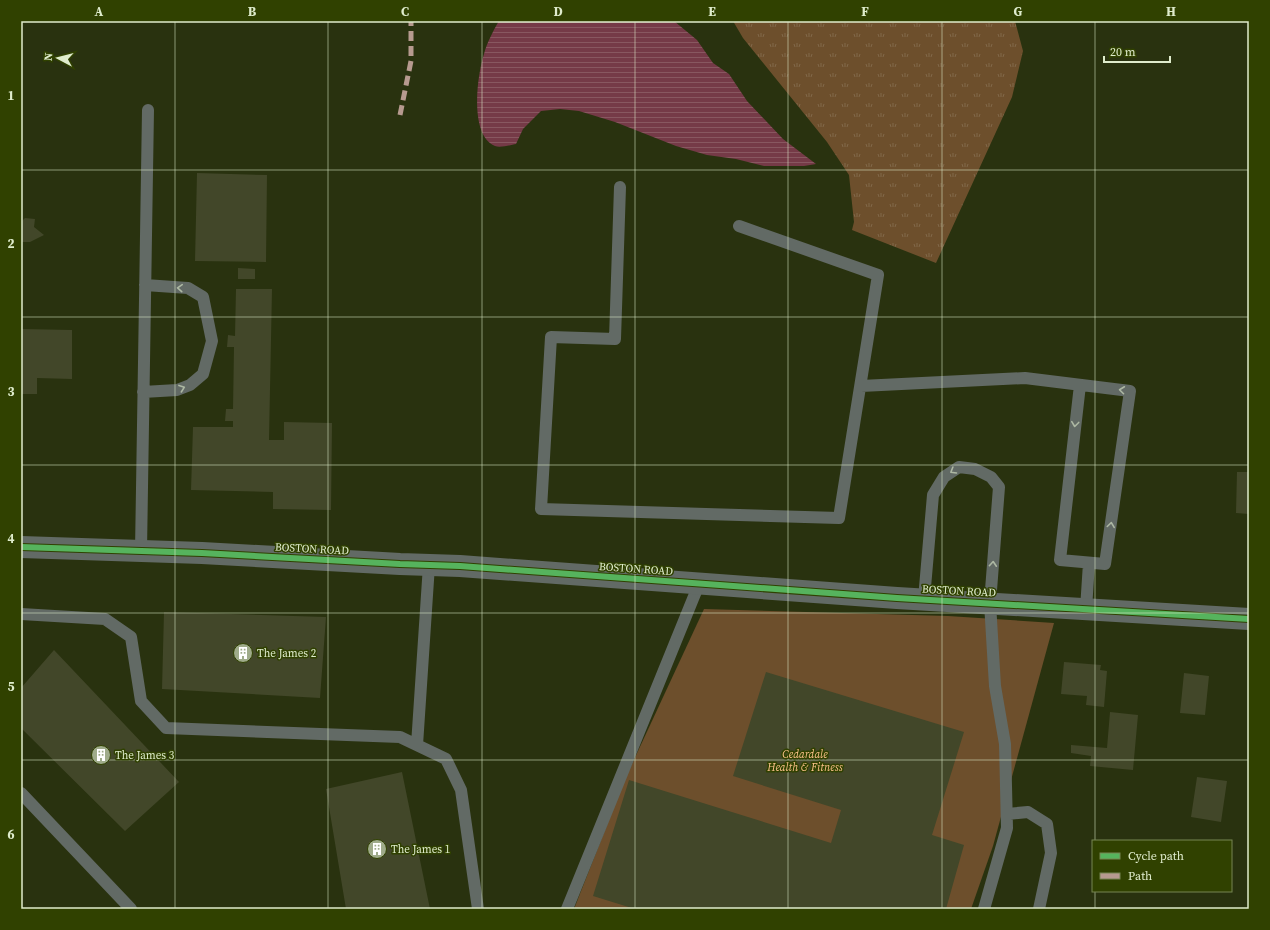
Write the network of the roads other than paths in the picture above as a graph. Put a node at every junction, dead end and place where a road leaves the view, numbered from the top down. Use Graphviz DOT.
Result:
graph roads {
  1 [pos="148,110"];
  2 [pos="620,187"];
  3 [pos="739,226"];
  4 [pos="145,285"];
  5 [pos="1080,385"];
  6 [pos="861,386"];
  7 [pos="144,392"];
  8 [pos="21,547"];
  9 [pos="141,551"];
  10 [pos="1089,563"];
  11 [pos="429,565"];
  12 [pos="699,584"];
  13 [pos="924,599"];
  14 [pos="990,603"];
  15 [pos="1086,609"];
  16 [pos="21,614"];
  17 [pos="1249,619"];
  18 [pos="417,745"];
  19 [pos="21,793"];
  20 [pos="1007,814"];
  21 [pos="131,909"];
  22 [pos="478,909"];
  23 [pos="567,909"];
  24 [pos="984,909"];
  25 [pos="1039,909"];
  1 -- 4 [label="lane"];
  2 -- 6 [label="lane"];
  3 -- 6 [label="lane"];
  4 -- 7 [label="lane"];
  7 -- 4 [label="lane, one-way"];
  5 -- 6 [label="lane"];
  5 -- 10 [label="lane, one-way"];
  10 -- 5 [label="lane, one-way"];
  7 -- 9 [label="lane"];
  8 -- 9 [label="street, BOSTON ROAD"];
  9 -- 11 [label="street, BOSTON ROAD"];
  10 -- 15 [label="lane"];
  11 -- 12 [label="street, BOSTON ROAD"];
  11 -- 18 [label="lane"];
  12 -- 13 [label="street, BOSTON ROAD"];
  12 -- 23 [label="lane"];
  13 -- 14 [label="street, BOSTON ROAD"];
  14 -- 13 [label="lane, one-way"];
  14 -- 15 [label="street, BOSTON ROAD"];
  14 -- 20 [label="lane"];
  15 -- 17 [label="street, BOSTON ROAD"];
  16 -- 18 [label="lane"];
  18 -- 22 [label="lane"];
  19 -- 21 [label="lane"];
  20 -- 24 [label="lane"];
  20 -- 25 [label="lane"];
}
